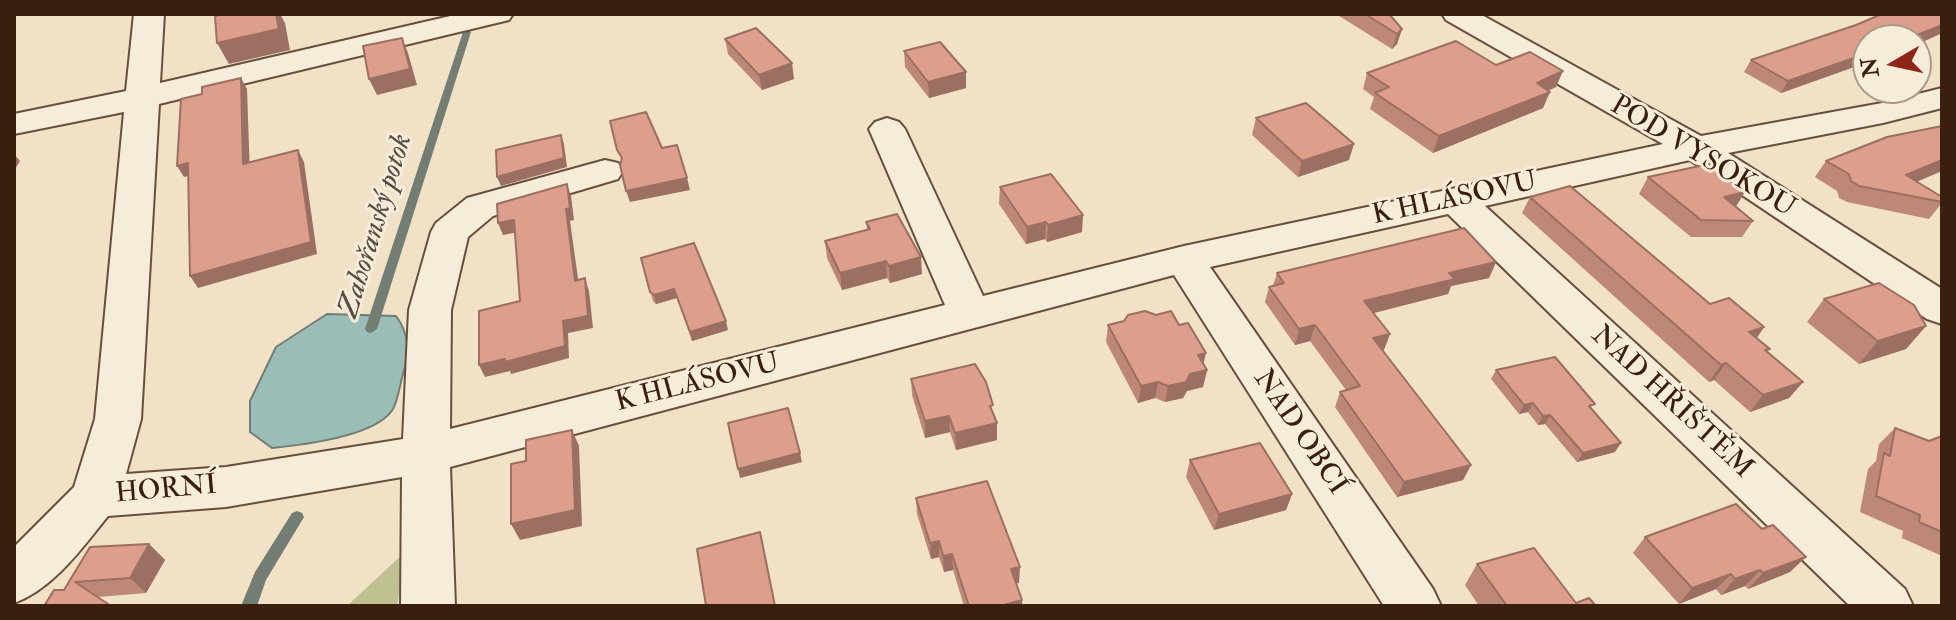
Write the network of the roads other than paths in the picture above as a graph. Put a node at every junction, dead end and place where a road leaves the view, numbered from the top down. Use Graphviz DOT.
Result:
graph roads {
  1 [pos="149,14"];
  2 [pos="498,14"];
  3 [pos="1457,14"];
  4 [pos="141,98"];
  5 [pos="1942,98"];
  6 [pos="14,124"];
  7 [pos="887,129"];
  8 [pos="1696,148"];
  9 [pos="605,171"];
  10 [pos="1456,200"];
  11 [pos="1184,259"];
  12 [pos="1942,309"];
  13 [pos="970,314"];
  14 [pos="426,454"];
  15 [pos="95,497"];
  16 [pos="14,580"];
  17 [pos="428,606"];
  18 [pos="1414,606"];
  19 [pos="1886,606"];
  1 -- 4 [label="street, HORNÍ"];
  2 -- 4 [label="street"];
  3 -- 8 [label="street, POD VYSOKOU"];
  4 -- 6 [label="street"];
  4 -- 15 [label="street, HORNÍ"];
  5 -- 8 [label="street, K HLÁSOVU"];
  7 -- 13 [label="street"];
  8 -- 10 [label="street, K HLÁSOVU"];
  8 -- 12 [label="street, POD VYSOKOU"];
  9 -- 14 [label="street"];
  10 -- 11 [label="street, K HLÁSOVU"];
  10 -- 19 [label="street, NAD HŘIŠTĚM"];
  11 -- 13 [label="street, K HLÁSOVU"];
  11 -- 18 [label="street, NAD OBCÍ"];
  13 -- 14 [label="street, K HLÁSOVU"];
  14 -- 15 [label="street, HORNÍ"];
  14 -- 17 [label="street"];
  15 -- 16 [label="street"];
}
